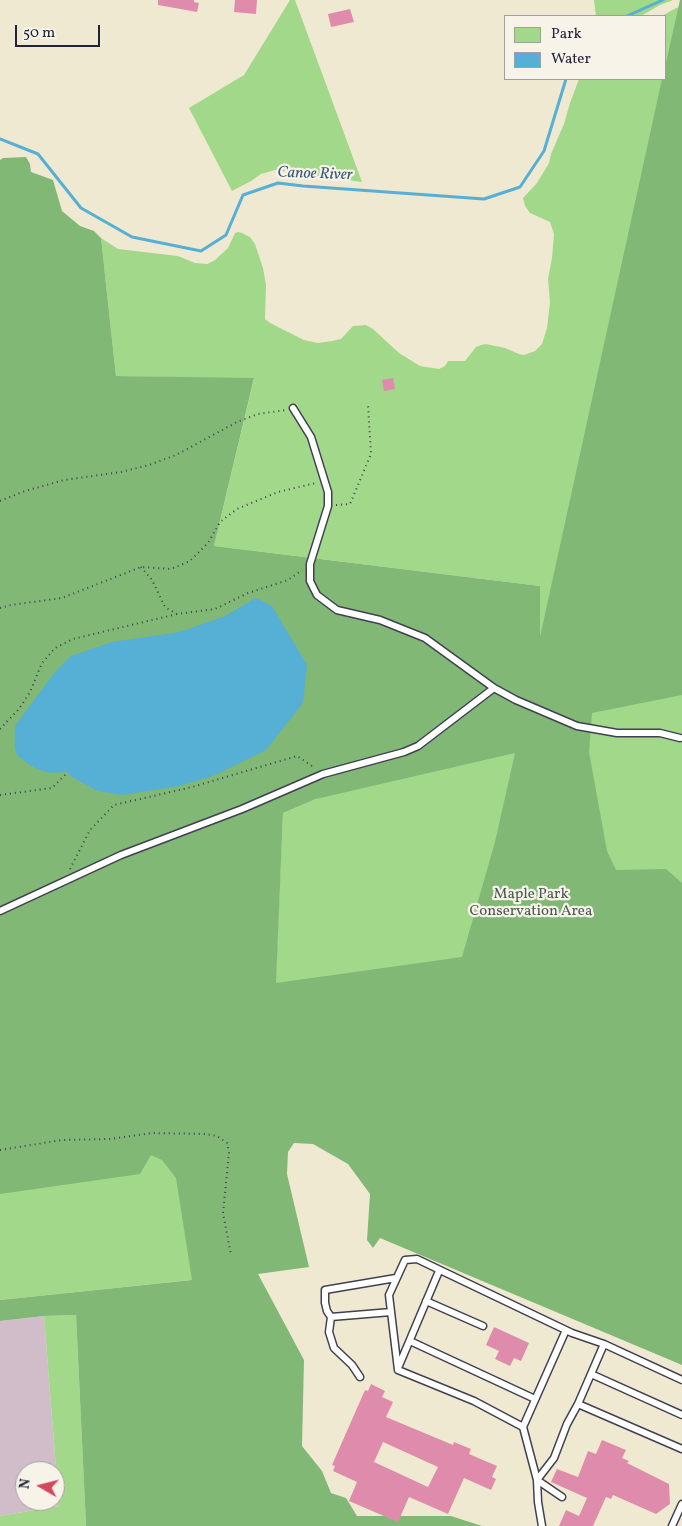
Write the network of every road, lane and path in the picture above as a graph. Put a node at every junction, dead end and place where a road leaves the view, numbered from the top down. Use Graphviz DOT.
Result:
graph roads {
  1 [pos="368,405"];
  2 [pos="293,408"];
  3 [pos="324,480"];
  4 [pos="0,501"];
  5 [pos="328,506"];
  6 [pos="310,564"];
  7 [pos="141,567"];
  8 [pos="0,608"];
  9 [pos="177,614"];
  10 [pos="494,688"];
  11 [pos="0,729"];
  12 [pos="681,740"];
  13 [pos="67,773"];
  14 [pos="323,774"];
  15 [pos="0,795"];
  16 [pos="64,881"];
  17 [pos="0,911"];
  18 [pos="0,1150"];
  19 [pos="231,1255"];
  20 [pos="439,1270"];
  21 [pos="396,1278"];
  22 [pos="426,1301"];
  23 [pos="391,1312"];
  24 [pos="331,1317"];
  25 [pos="483,1326"];
  26 [pos="566,1330"];
  27 [pos="410,1341"];
  28 [pos="604,1344"];
  29 [pos="398,1370"];
  30 [pos="591,1374"];
  31 [pos="360,1377"];
  32 [pos="682,1380"];
  33 [pos="535,1399"];
  34 [pos="578,1404"];
  35 [pos="682,1415"];
  36 [pos="523,1427"];
  37 [pos="682,1449"];
  38 [pos="537,1480"];
  39 [pos="562,1497"];
  40 [pos="682,1504"];
  41 [pos="542,1526"];
  42 [pos="672,1526"];
  1 -- 5 [label="path"];
  2 -- 3 [label="lane"];
  2 -- 4 [label="path"];
  3 -- 5 [label="lane"];
  3 -- 7 [label="path"];
  5 -- 6 [label="lane"];
  6 -- 9 [label="path"];
  6 -- 10 [label="lane"];
  7 -- 8 [label="path"];
  7 -- 9 [label="path"];
  9 -- 11 [label="path"];
  10 -- 12 [label="lane"];
  10 -- 14 [label="lane"];
  13 -- 15 [label="path"];
  14 -- 16 [label="lane"];
  14 -- 16 [label="path"];
  16 -- 17 [label="lane"];
  18 -- 19 [label="path"];
  20 -- 21 [label="lane"];
  20 -- 22 [label="lane"];
  20 -- 26 [label="lane"];
  21 -- 23 [label="lane"];
  21 -- 24 [label="lane"];
  22 -- 25 [label="lane"];
  22 -- 27 [label="lane"];
  23 -- 24 [label="lane"];
  23 -- 29 [label="lane"];
  24 -- 31 [label="lane"];
  26 -- 28 [label="lane"];
  26 -- 33 [label="lane"];
  27 -- 29 [label="lane"];
  27 -- 33 [label="lane"];
  28 -- 30 [label="lane"];
  28 -- 32 [label="lane"];
  29 -- 36 [label="lane"];
  30 -- 34 [label="lane"];
  30 -- 35 [label="lane"];
  33 -- 36 [label="lane"];
  34 -- 37 [label="lane"];
  34 -- 38 [label="lane"];
  36 -- 38 [label="lane"];
  38 -- 39 [label="lane"];
  38 -- 41 [label="lane"];
  40 -- 42 [label="lane"];
}
